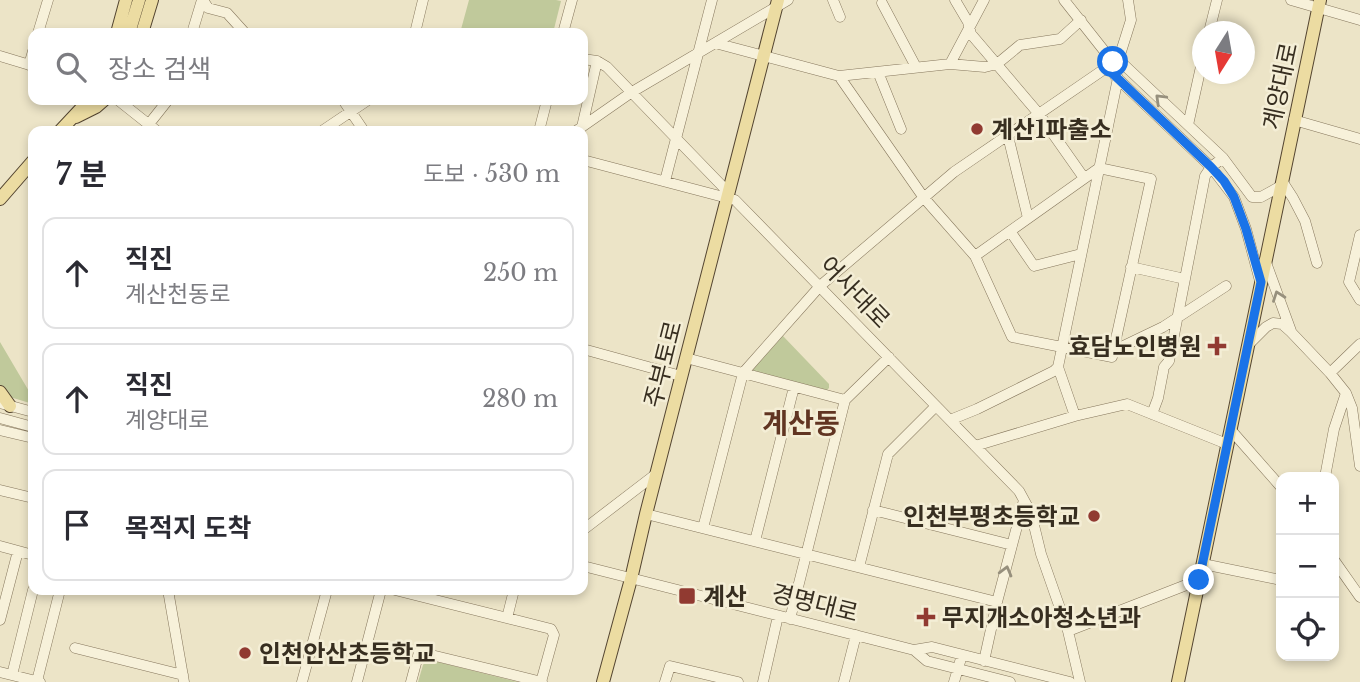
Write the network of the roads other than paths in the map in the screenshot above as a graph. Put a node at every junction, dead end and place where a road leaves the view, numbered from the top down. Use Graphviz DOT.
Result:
graph roads {
  1 [pos="48,0"];
  2 [pos="126,0"];
  3 [pos="139,0"];
  4 [pos="152,0"];
  5 [pos="202,0"];
  6 [pos="423,0"];
  7 [pos="572,0"];
  8 [pos="712,0"];
  9 [pos="788,0"];
  10 [pos="833,0"];
  11 [pos="956,0"];
  12 [pos="984,0"];
  13 [pos="1064,0"];
  14 [pos="1128,0"];
  15 [pos="1217,0"];
  16 [pos="1291,0"];
  17 [pos="882,3"];
  18 [pos="777,4"];
  19 [pos="1319,4"];
  20 [pos="840,17"];
  21 [pos="1081,20"];
  22 [pos="1360,20"];
  23 [pos="1212,21"];
  24 [pos="970,27"];
  25 [pos="40,28"];
  26 [pos="118,28"];
  27 [pos="131,28"];
  28 [pos="144,28"];
  29 [pos="194,28"];
  30 [pos="240,28"];
  31 [pos="416,28"];
  32 [pos="565,28"];
  33 [pos="715,43"];
  34 [pos="698,53"];
  35 [pos="0,56"];
  36 [pos="763,56"];
  37 [pos="588,60"];
  38 [pos="597,61"];
  39 [pos="28,64"];
  40 [pos="950,64"];
  41 [pos="997,64"];
  42 [pos="916,67"];
  43 [pos="1116,68"];
  44 [pos="878,72"];
  45 [pos="839,76"];
  46 [pos="1197,84"];
  47 [pos="632,92"];
  48 [pos="588,95"];
  49 [pos="76,105"];
  50 [pos="84,105"];
  51 [pos="98,105"];
  52 [pos="124,105"];
  53 [pos="165,105"];
  54 [pos="347,105"];
  55 [pos="360,105"];
  56 [pos="544,105"];
  57 [pos="585,105"];
  58 [pos="351,111"];
  59 [pos="1039,114"];
  60 [pos="69,120"];
  61 [pos="1294,120"];
  62 [pos="1188,125"];
  63 [pos="64,126"];
  64 [pos="150,126"];
  65 [pos="154,126"];
  66 [pos="329,126"];
  67 [pos="361,126"];
  68 [pos="540,126"];
  69 [pos="580,126"];
  70 [pos="583,126"];
  71 [pos="901,129"];
  72 [pos="1008,136"];
  73 [pos="676,138"];
  74 [pos="1360,139"];
  75 [pos="1223,158"];
  76 [pos="588,161"];
  77 [pos="28,167"];
  78 [pos="1211,167"];
  79 [pos="1099,168"];
  80 [pos="1084,178"];
  81 [pos="665,181"];
  82 [pos="1281,183"];
  83 [pos="728,195"];
  84 [pos="924,198"];
  85 [pos="0,199"];
  86 [pos="1028,218"];
  87 [pos="1010,231"];
  88 [pos="1360,235"];
  89 [pos="1081,254"];
  90 [pos="975,256"];
  91 [pos="1265,260"];
  92 [pos="1317,263"];
  93 [pos="1131,267"];
  94 [pos="1185,279"];
  95 [pos="1261,282"];
  96 [pos="820,286"];
  97 [pos="1226,286"];
  98 [pos="1360,300"];
  99 [pos="1177,317"];
  100 [pos="1291,332"];
  101 [pos="1062,344"];
  102 [pos="1360,344"];
  103 [pos="1248,346"];
  104 [pos="588,350"];
  105 [pos="1113,351"];
  106 [pos="889,357"];
  107 [pos="686,358"];
  108 [pos="1058,367"];
  109 [pos="743,373"];
  110 [pos="1330,373"];
  111 [pos="681,376"];
  112 [pos="794,387"];
  113 [pos="0,392"];
  114 [pos="1346,393"];
  115 [pos="845,400"];
  116 [pos="5,404"];
  117 [pos="936,405"];
  118 [pos="28,411"];
  119 [pos="1152,414"];
  120 [pos="1075,416"];
  121 [pos="0,418"];
  122 [pos="950,420"];
  123 [pos="28,425"];
  124 [pos="1230,429"];
  125 [pos="0,430"];
  126 [pos="28,437"];
  127 [pos="1227,444"];
  128 [pos="975,446"];
  129 [pos="1360,466"];
  130 [pos="1326,472"];
  131 [pos="656,474"];
  132 [pos="1276,481"];
  133 [pos="0,489"];
  134 [pos="28,497"];
  135 [pos="1024,500"];
  136 [pos="873,510"];
  137 [pos="646,514"];
  138 [pos="588,526"];
  139 [pos="703,528"];
  140 [pos="755,541"];
  141 [pos="1012,545"];
  142 [pos="0,546"];
  143 [pos="18,551"];
  144 [pos="28,554"];
  145 [pos="806,554"];
  146 [pos="1203,564"];
  147 [pos="1339,566"];
  148 [pos="588,567"];
  149 [pos="859,567"];
  150 [pos="631,579"];
  151 [pos="1276,579"];
  152 [pos="1199,580"];
  153 [pos="32,595"];
  154 [pos="59,595"];
  155 [pos="169,595"];
  156 [pos="326,595"];
  157 [pos="380,595"];
  158 [pos="415,595"];
  159 [pos="513,595"];
  160 [pos="1360,597"];
  161 [pos="998,602"];
  162 [pos="778,616"];
  163 [pos="507,618"];
  164 [pos="790,619"];
  165 [pos="0,620"];
  166 [pos="1068,631"];
  167 [pos="856,635"];
  168 [pos="75,648"];
  169 [pos="914,650"];
  170 [pos="962,655"];
  171 [pos="984,661"];
  172 [pos="958,669"];
  173 [pos="0,672"];
  174 [pos="12,675"];
  175 [pos="183,678"];
  176 [pos="38,682"];
  177 [pos="302,682"];
  178 [pos="357,682"];
  179 [pos="411,682"];
  180 [pos="541,682"];
  181 [pos="603,682"];
  182 [pos="665,682"];
  183 [pos="738,682"];
  184 [pos="763,682"];
  185 [pos="844,682"];
  186 [pos="954,682"];
  187 [pos="1010,682"];
  188 [pos="1070,682"];
  189 [pos="1080,682"];
  190 [pos="1178,682"];
  1 -- 25 [label="street"];
  2 -- 26 [label="main road"];
  3 -- 27 [label="main road"];
  4 -- 28 [label="main road"];
  5 -- 29 [label="street"];
  5 -- 30 [label="street"];
  6 -- 31 [label="street"];
  7 -- 32 [label="street"];
  8 -- 34 [label="street"];
  9 -- 18 [label="street"];
  10 -- 20 [label="street"];
  11 -- 24 [label="street"];
  12 -- 24 [label="street"];
  13 -- 21 [label="street"];
  14 -- 43 [label="street"];
  15 -- 23 [label="street"];
  16 -- 19 [label="street"];
  17 -- 42 [label="street"];
  18 -- 33 [label="street"];
  18 -- 36 [label="main road, 주부토로"];
  19 -- 22 [label="street"];
  19 -- 61 [label="main road, 계양대로"];
  21 -- 41 [label="street"];
  21 -- 43 [label="street"];
  24 -- 40 [label="street"];
  24 -- 41 [label="street"];
  33 -- 34 [label="street"];
  33 -- 36 [label="street"];
  34 -- 47 [label="street"];
  34 -- 73 [label="street"];
  35 -- 39 [label="street"];
  36 -- 45 [label="street"];
  36 -- 83 [label="main road, 주부토로"];
  37 -- 38 [label="street"];
  38 -- 47 [label="street, 어사대로"];
  38 -- 48 [label="street"];
  40 -- 41 [label="street"];
  40 -- 42 [label="street"];
  41 -- 59 [label="street"];
  42 -- 44 [label="street"];
  43 -- 59 [label="street"];
  62 -- 43 [label="street, one-way"];
  43 -- 78 [label="street"];
  43 -- 79 [label="street"];
  44 -- 45 [label="street"];
  44 -- 71 [label="street"];
  45 -- 84 [label="street"];
  46 -- 62 [label="street"];
  47 -- 70 [label="street"];
  47 -- 73 [label="street, 어사대로"];
  49 -- 60 [label="main road"];
  50 -- 60 [label="main road"];
  51 -- 60 [label="main road"];
  52 -- 64 [label="street"];
  53 -- 65 [label="street"];
  54 -- 58 [label="street"];
  55 -- 58 [label="street"];
  56 -- 68 [label="street"];
  57 -- 69 [label="street"];
  58 -- 66 [label="street"];
  58 -- 67 [label="street"];
  59 -- 72 [label="street"];
  59 -- 80 [label="street"];
  60 -- 63 [label="main road"];
  61 -- 74 [label="street"];
  61 -- 82 [label="main road, 계양대로"];
  62 -- 75 [label="street"];
  72 -- 84 [label="street"];
  72 -- 86 [label="street"];
  73 -- 81 [label="street"];
  73 -- 83 [label="street, 어사대로"];
  75 -- 78 [label="street"];
  75 -- 82 [label="street"];
  76 -- 81 [label="street"];
  77 -- 85 [label="main road"];
  78 -- 94 [label="street"];
  78 -- 95 [label="street"];
  79 -- 80 [label="street"];
  79 -- 89 [label="street"];
  79 -- 93 [label="street"];
  80 -- 86 [label="street"];
  81 -- 83 [label="street"];
  82 -- 91 [label="main road, 계양대로"];
  82 -- 92 [label="street"];
  83 -- 96 [label="street, 어사대로"];
  83 -- 107 [label="main road, 주부토로"];
  84 -- 90 [label="street"];
  84 -- 96 [label="street"];
  86 -- 87 [label="street"];
  87 -- 89 [label="street"];
  87 -- 90 [label="street"];
  88 -- 98 [label="street"];
  89 -- 101 [label="street"];
  90 -- 101 [label="street"];
  91 -- 95 [label="main road, 계양대로"];
  100 -- 91 [label="street, one-way"];
  93 -- 94 [label="street"];
  93 -- 105 [label="street"];
  94 -- 99 [label="street"];
  95 -- 103 [label="main road, 계양대로"];
  96 -- 106 [label="street, 어사대로"];
  96 -- 109 [label="street"];
  97 -- 99 [label="street"];
  99 -- 105 [label="street"];
  99 -- 119 [label="street"];
  100 -- 103 [label="street"];
  100 -- 110 [label="street"];
  101 -- 105 [label="street"];
  101 -- 108 [label="street"];
  102 -- 110 [label="street"];
  103 -- 124 [label="main road, 계양대로"];
  104 -- 111 [label="street"];
  106 -- 115 [label="street"];
  106 -- 117 [label="street, 어사대로"];
  107 -- 109 [label="street"];
  107 -- 111 [label="main road, 주부토로"];
  108 -- 120 [label="street"];
  108 -- 122 [label="street"];
  109 -- 112 [label="street"];
  109 -- 139 [label="street"];
  110 -- 114 [label="street"];
  111 -- 131 [label="main road, 주부토로"];
  112 -- 115 [label="street"];
  112 -- 140 [label="street"];
  113 -- 116 [label="main road"];
  114 -- 129 [label="street"];
  114 -- 130 [label="street"];
  115 -- 145 [label="street"];
  116 -- 118 [label="street"];
  117 -- 122 [label="street, 어사대로"];
  117 -- 136 [label="street"];
  119 -- 120 [label="street"];
  119 -- 127 [label="street"];
  120 -- 128 [label="street"];
  121 -- 123 [label="street"];
  122 -- 128 [label="street, 어사대로"];
  124 -- 127 [label="main road, 계양대로"];
  124 -- 132 [label="street"];
  125 -- 126 [label="street"];
  127 -- 146 [label="main road, 계양대로"];
  128 -- 135 [label="street, 어사대로"];
  131 -- 137 [label="main road, 주부토로"];
  131 -- 138 [label="street"];
  133 -- 134 [label="street"];
  135 -- 141 [label="street"];
  135 -- 166 [label="street, 어사대로"];
  136 -- 141 [label="street"];
  136 -- 149 [label="street"];
  137 -- 139 [label="street"];
  137 -- 150 [label="main road, 주부토로"];
  139 -- 140 [label="street"];
  140 -- 145 [label="street"];
  161 -- 141 [label="street, one-way"];
  142 -- 143 [label="street"];
  143 -- 144 [label="street"];
  143 -- 165 [label="street"];
  145 -- 149 [label="street"];
  145 -- 164 [label="street"];
  146 -- 151 [label="street"];
  146 -- 152 [label="main road, 계양대로"];
  147 -- 160 [label="street"];
  148 -- 150 [label="street, 경명대로"];
  149 -- 161 [label="street"];
  150 -- 162 [label="street, 경명대로"];
  150 -- 181 [label="main road, 주부토로"];
  152 -- 166 [label="street"];
  152 -- 190 [label="main road, 계양대로"];
  153 -- 174 [label="street"];
  154 -- 176 [label="street"];
  155 -- 175 [label="street"];
  156 -- 177 [label="street"];
  157 -- 178 [label="street"];
  158 -- 163 [label="street"];
  159 -- 163 [label="street"];
  161 -- 171 [label="street"];
  162 -- 164 [label="street, 경명대로"];
  162 -- 184 [label="street"];
  163 -- 180 [label="street"];
  164 -- 167 [label="street, 경명대로"];
  166 -- 189 [label="street, 어사대로"];
  167 -- 169 [label="street, 경명대로"];
  167 -- 185 [label="street"];
  168 -- 175 [label="street"];
  169 -- 170 [label="street, 경명대로"];
  169 -- 172 [label="street, 경명대로"];
  170 -- 171 [label="street, 경명대로"];
  170 -- 172 [label="street"];
  171 -- 188 [label="street, 경명대로"];
  172 -- 186 [label="street"];
  172 -- 187 [label="street, 경명대로"];
  173 -- 174 [label="street"];
  174 -- 176 [label="street"];
  179 -- 180 [label="street"];
  182 -- 183 [label="street"];
}
